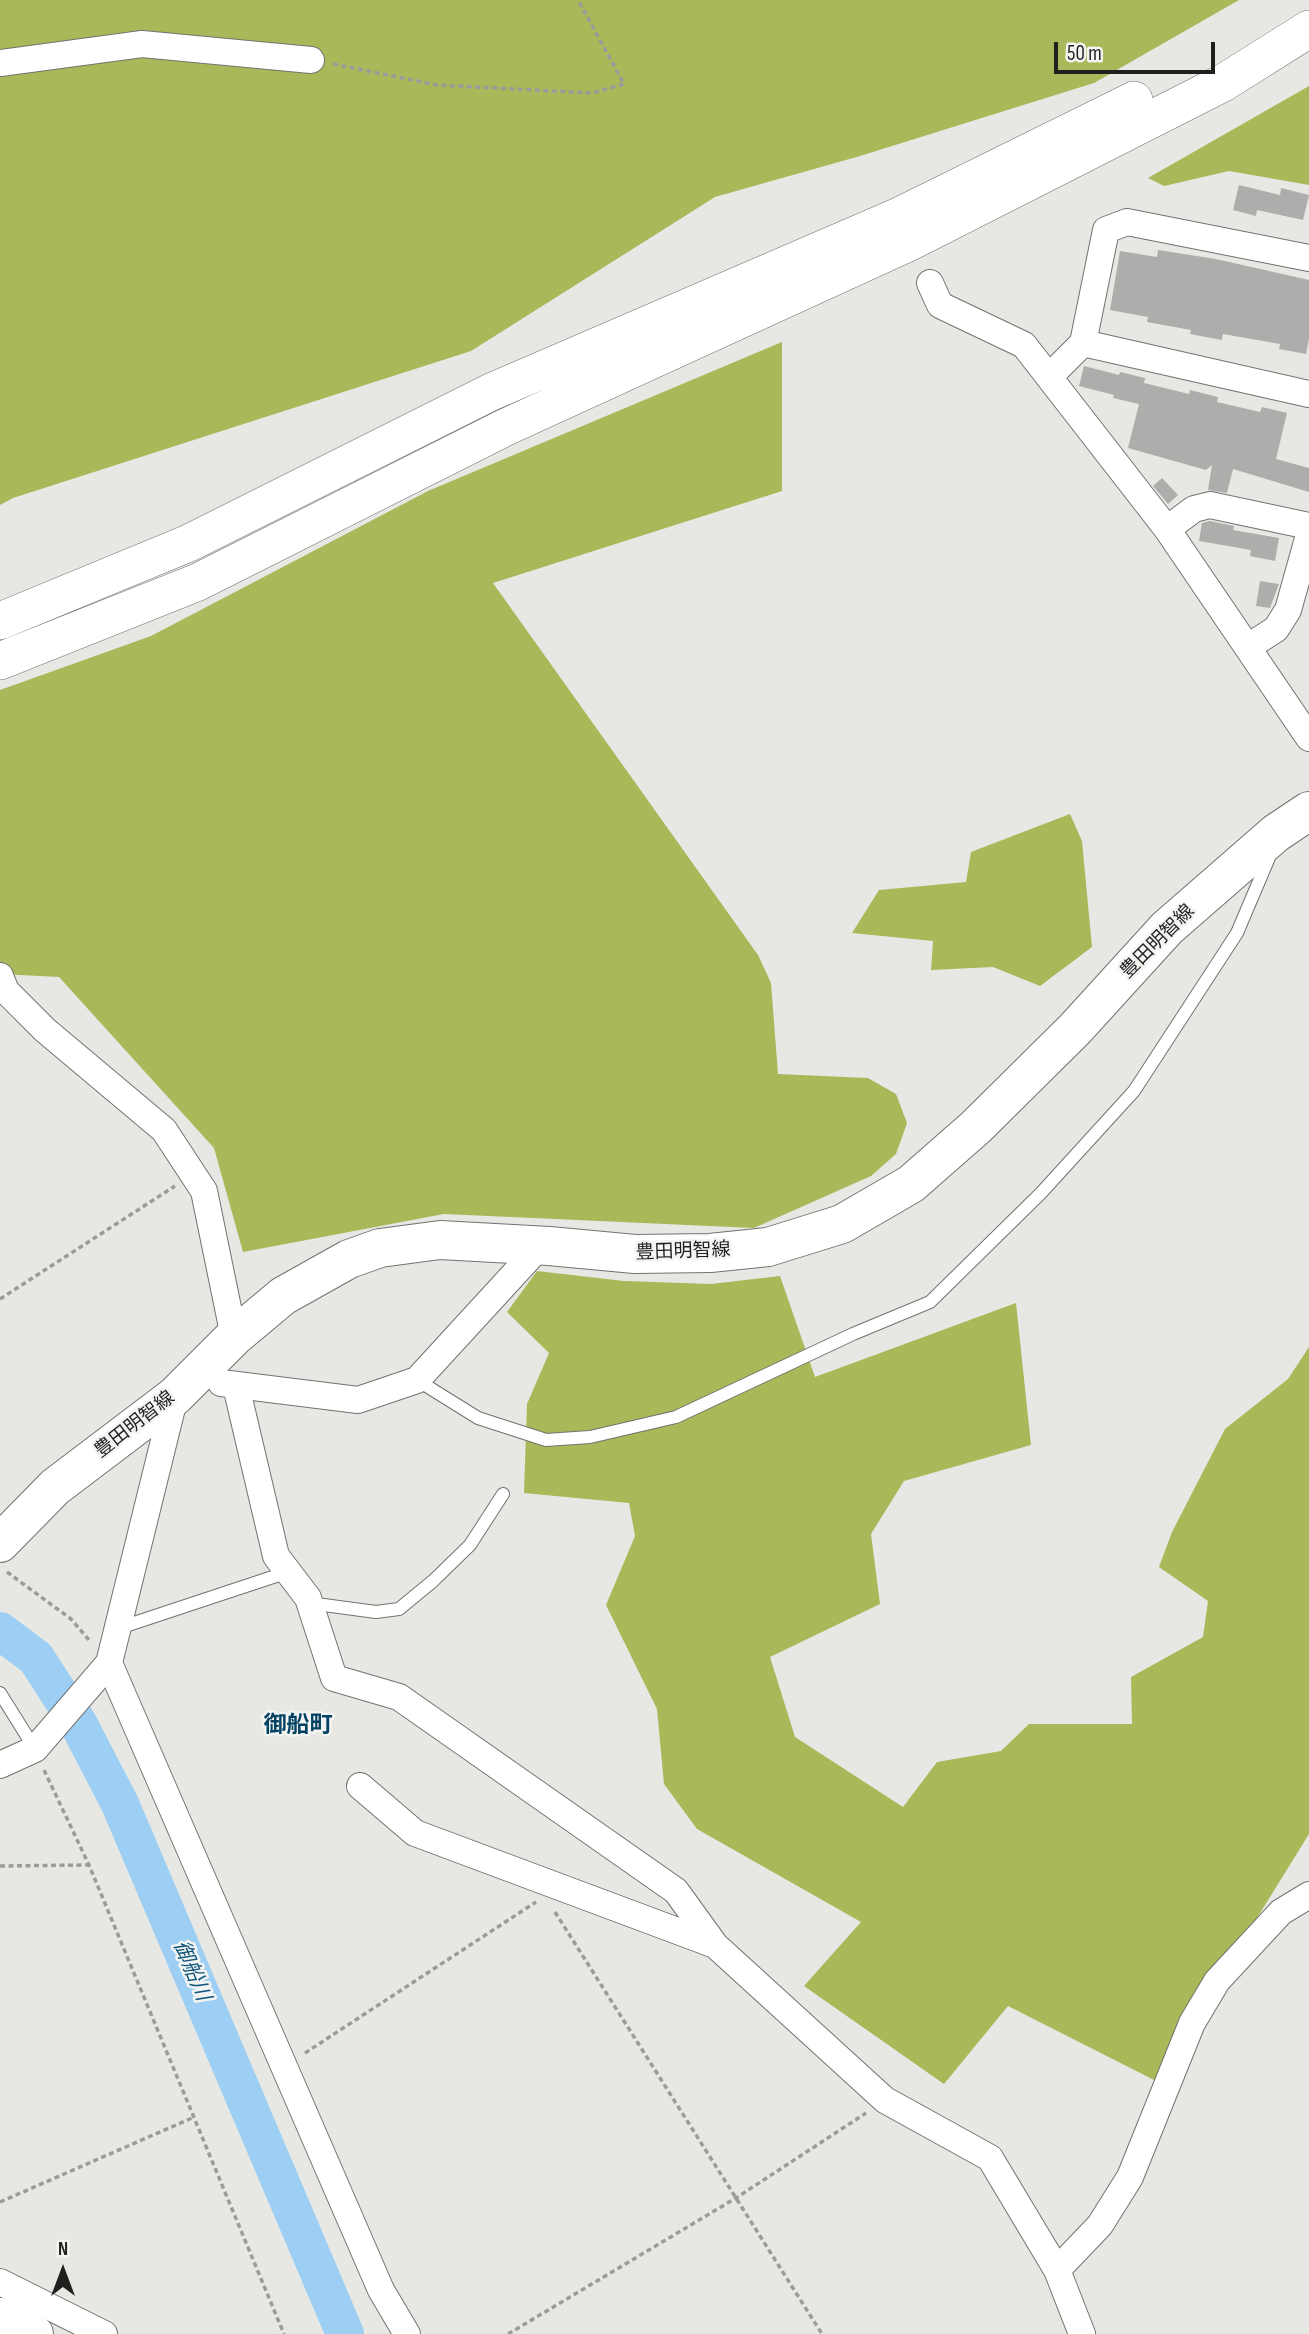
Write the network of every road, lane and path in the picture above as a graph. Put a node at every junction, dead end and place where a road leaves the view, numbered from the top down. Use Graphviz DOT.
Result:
graph roads {
  1 [pos="579,0"];
  2 [pos="1309,17"];
  3 [pos="1309,29"];
  4 [pos="311,60"];
  5 [pos="0,63"];
  6 [pos="1309,258"];
  7 [pos="930,283"];
  8 [pos="1083,343"];
  9 [pos="1050,376"];
  10 [pos="1309,394"];
  11 [pos="1309,526"];
  12 [pos="1167,529"];
  13 [pos="1309,535"];
  14 [pos="0,621"];
  15 [pos="1248,646"];
  16 [pos="0,661"];
  17 [pos="1309,738"];
  18 [pos="1309,811"];
  19 [pos="1276,833"];
  20 [pos="0,976"];
  21 [pos="193,1174"];
  22 [pos="540,1246"];
  23 [pos="0,1299"];
  24 [pos="234,1337"];
  25 [pos="417,1380"];
  26 [pos="236,1386"];
  27 [pos="184,1387"];
  28 [pos="503,1494"];
  29 [pos="0,1543"];
  30 [pos="0,1567"];
  31 [pos="288,1572"];
  32 [pos="309,1603"];
  33 [pos="118,1628"];
  34 [pos="109,1663"];
  35 [pos="0,1693"];
  36 [pos="39,1745"];
  37 [pos="0,1765"];
  38 [pos="360,1786"];
  39 [pos="89,1865"];
  40 [pos="0,1866"];
  41 [pos="539,1887"];
  42 [pos="1309,1895"];
  43 [pos="715,1945"];
  44 [pos="285,2065"];
  45 [pos="885,2100"];
  46 [pos="192,2118"];
  47 [pos="736,2199"];
  48 [pos="0,2202"];
  49 [pos="1057,2270"];
  50 [pos="0,2282"];
  51 [pos="0,2318"];
  52 [pos="34,2334"];
  53 [pos="104,2334"];
  54 [pos="284,2334"];
  55 [pos="408,2334"];
  56 [pos="508,2334"];
  57 [pos="822,2334"];
  58 [pos="1083,2334"];
  1 -- 4 [label="path"];
  2 -- 14 [label="street"];
  3 -- 16 [label="street"];
  4 -- 5 [label="street"];
  6 -- 8 [label="street"];
  7 -- 9 [label="street"];
  8 -- 9 [label="street"];
  8 -- 10 [label="street"];
  9 -- 12 [label="street"];
  11 -- 12 [label="street"];
  12 -- 15 [label="street"];
  13 -- 15 [label="street"];
  15 -- 17 [label="street"];
  18 -- 19 [label="main road, 豊田明智線"];
  19 -- 22 [label="main road, 豊田明智線"];
  19 -- 25 [label="lane"];
  20 -- 21 [label="street"];
  21 -- 23 [label="path"];
  21 -- 24 [label="street"];
  22 -- 24 [label="main road, 豊田明智線"];
  22 -- 25 [label="street"];
  24 -- 27 [label="main road, 豊田明智線"];
  25 -- 26 [label="street"];
  26 -- 27 [label="street"];
  26 -- 31 [label="street"];
  27 -- 29 [label="main road, 豊田明智線"];
  27 -- 33 [label="street"];
  28 -- 32 [label="lane"];
  30 -- 34 [label="path"];
  31 -- 32 [label="street"];
  31 -- 33 [label="lane"];
  32 -- 43 [label="street"];
  33 -- 34 [label="street"];
  34 -- 36 [label="street"];
  34 -- 44 [label="street"];
  35 -- 36 [label="lane"];
  36 -- 37 [label="street"];
  36 -- 39 [label="path"];
  38 -- 41 [label="street"];
  39 -- 40 [label="path"];
  39 -- 46 [label="path"];
  41 -- 43 [label="street"];
  41 -- 44 [label="path"];
  41 -- 47 [label="path"];
  42 -- 49 [label="street"];
  43 -- 45 [label="street"];
  44 -- 55 [label="street"];
  45 -- 47 [label="path"];
  45 -- 49 [label="street"];
  46 -- 48 [label="path"];
  46 -- 54 [label="path"];
  47 -- 56 [label="path"];
  47 -- 57 [label="path"];
  49 -- 58 [label="street"];
  50 -- 53 [label="street"];
  51 -- 52 [label="main road"];
}
